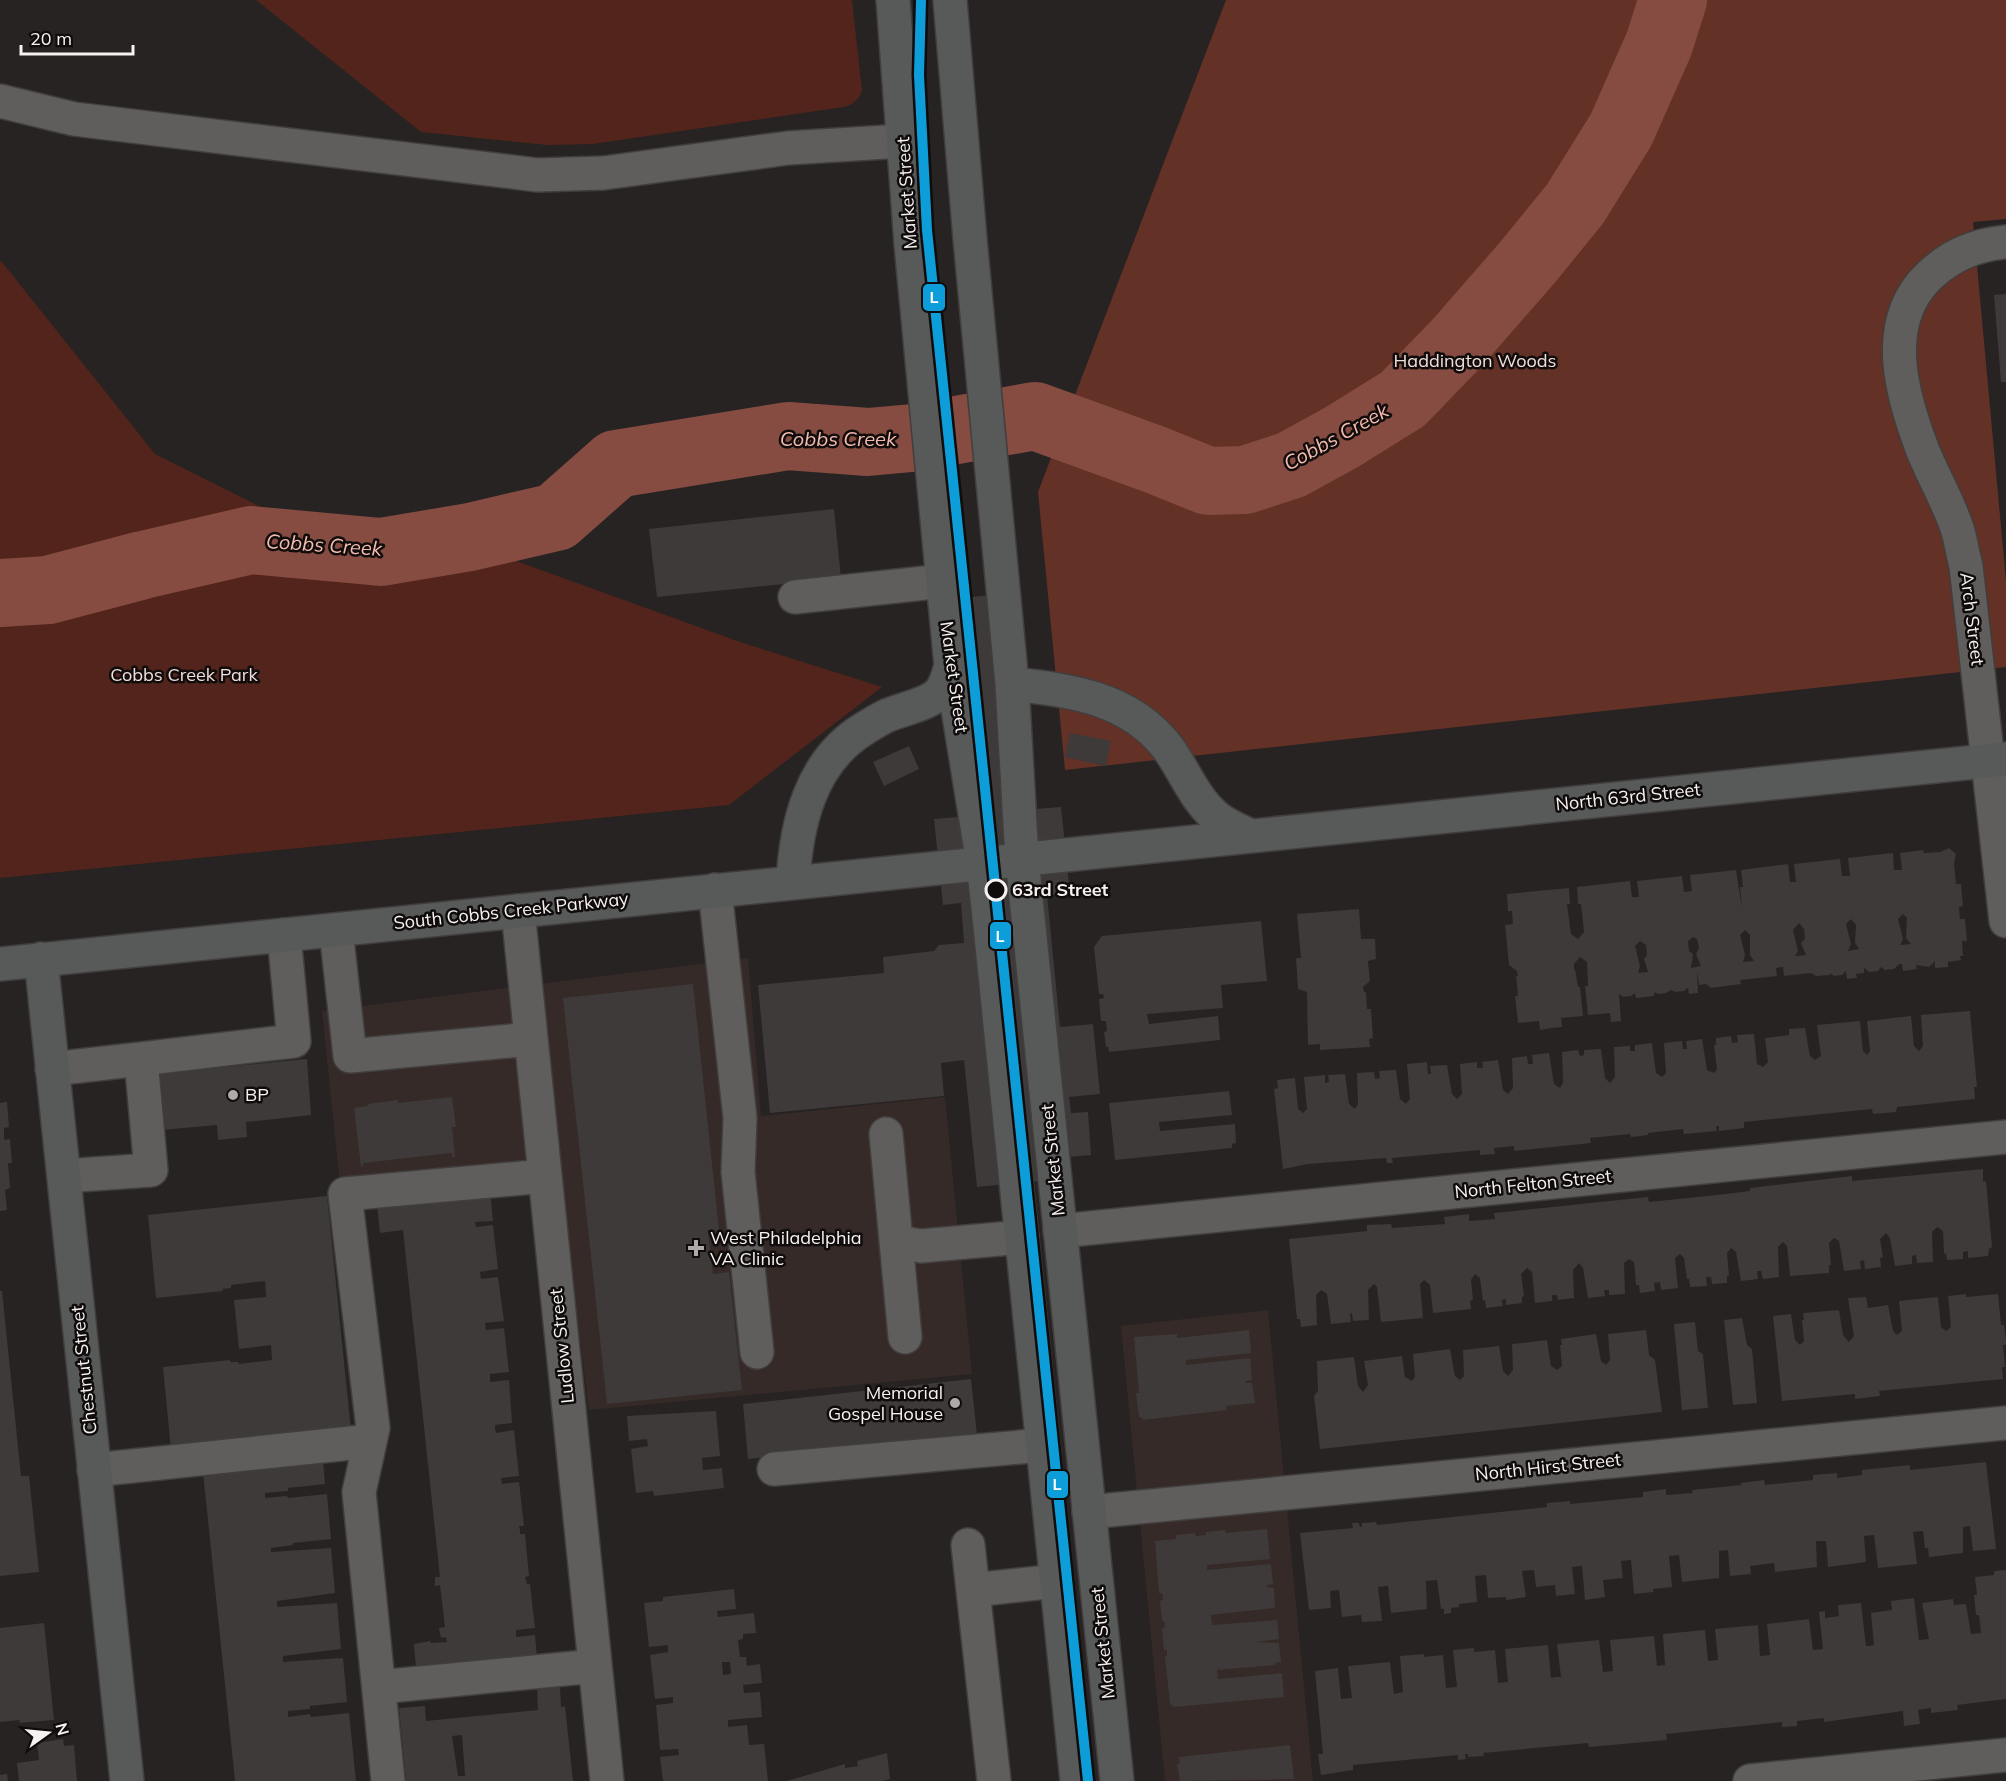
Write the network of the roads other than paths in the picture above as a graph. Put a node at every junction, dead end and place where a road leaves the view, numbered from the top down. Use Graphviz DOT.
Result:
graph roads {
  1 [pos="893,0"];
  2 [pos="950,0"];
  3 [pos="0,101"];
  4 [pos="903,141"];
  5 [pos="2006,242"];
  6 [pos="943,581"];
  7 [pos="795,597"];
  8 [pos="951,666"];
  9 [pos="1012,684"];
  10 [pos="1997,760"];
  11 [pos="1251,836"];
  12 [pos="1022,859"];
  13 [pos="983,863"];
  14 [pos="793,882"];
  15 [pos="716,890"];
  16 [pos="518,911"];
  17 [pos="2006,921"];
  18 [pos="336,930"];
  19 [pos="284,935"];
  20 [pos="41,959"];
  21 [pos="0,963"];
  22 [pos="531,1040"];
  23 [pos="141,1059"];
  24 [pos="52,1069"];
  25 [pos="886,1134"];
  26 [pos="2006,1137"];
  27 [pos="64,1176"];
  28 [pos="545,1176"];
  29 [pos="1060,1231"];
  30 [pos="1022,1237"];
  31 [pos="896,1242"];
  32 [pos="905,1337"];
  33 [pos="757,1352"];
  34 [pos="2006,1423"];
  35 [pos="370,1441"];
  36 [pos="1043,1445"];
  37 [pos="774,1469"];
  38 [pos="94,1470"];
  39 [pos="1089,1512"];
  40 [pos="968,1545"];
  41 [pos="1057,1581"];
  42 [pos="973,1590"];
  43 [pos="595,1666"];
  44 [pos="379,1688"];
  45 [pos="2006,1755"];
  46 [pos="127,1781"];
  47 [pos="388,1781"];
  48 [pos="607,1781"];
  49 [pos="994,1781"];
  50 [pos="1077,1781"];
  51 [pos="1117,1781"];
  52 [pos="1750,1781"];
  1 -- 4 [label="main road, Market Street"];
  2 -- 9 [label="main road, Market Street"];
  3 -- 4 [label="street"];
  4 -- 6 [label="main road, Market Street"];
  5 -- 10 [label="street, Arch Street"];
  6 -- 7 [label="street"];
  6 -- 8 [label="main road, Market Street"];
  8 -- 13 [label="main road, Market Street"];
  8 -- 14 [label="main road"];
  9 -- 11 [label="main road"];
  9 -- 12 [label="main road, Market Street"];
  10 -- 11 [label="main road, North 63rd Street"];
  10 -- 17 [label="street, Arch Street"];
  11 -- 12 [label="main road, North 63rd Street"];
  12 -- 13 [label="main road, South Cobbs Creek Parkway"];
  12 -- 29 [label="main road, Market Street"];
  13 -- 14 [label="main road, South Cobbs Creek Parkway"];
  13 -- 30 [label="main road, Market Street"];
  14 -- 15 [label="main road, South Cobbs Creek Parkway"];
  15 -- 16 [label="main road, South Cobbs Creek Parkway"];
  15 -- 33 [label="street"];
  16 -- 18 [label="main road, South Cobbs Creek Parkway"];
  16 -- 22 [label="street, Ludlow Street"];
  18 -- 19 [label="main road, South Cobbs Creek Parkway"];
  18 -- 22 [label="street"];
  19 -- 20 [label="main road, South Cobbs Creek Parkway"];
  19 -- 23 [label="street"];
  20 -- 21 [label="main road, South Cobbs Creek Parkway"];
  20 -- 24 [label="main road, Chestnut Street"];
  22 -- 28 [label="street, Ludlow Street"];
  23 -- 24 [label="street"];
  23 -- 27 [label="street"];
  24 -- 27 [label="main road, Chestnut Street"];
  25 -- 31 [label="street"];
  26 -- 29 [label="street, North Felton Street"];
  27 -- 38 [label="main road, Chestnut Street"];
  28 -- 35 [label="street"];
  28 -- 43 [label="street, Ludlow Street"];
  29 -- 39 [label="main road, Market Street"];
  30 -- 31 [label="street"];
  30 -- 36 [label="main road, Market Street"];
  31 -- 32 [label="street"];
  34 -- 39 [label="street, North Hirst Street"];
  35 -- 38 [label="street"];
  35 -- 44 [label="street"];
  36 -- 37 [label="street"];
  36 -- 41 [label="main road, Market Street"];
  38 -- 46 [label="main road, Chestnut Street"];
  39 -- 51 [label="main road, Market Street"];
  40 -- 42 [label="street"];
  41 -- 42 [label="street"];
  41 -- 50 [label="main road, Market Street"];
  42 -- 49 [label="street"];
  43 -- 44 [label="street"];
  43 -- 48 [label="street, Ludlow Street"];
  44 -- 47 [label="street"];
  45 -- 52 [label="street"];
}
